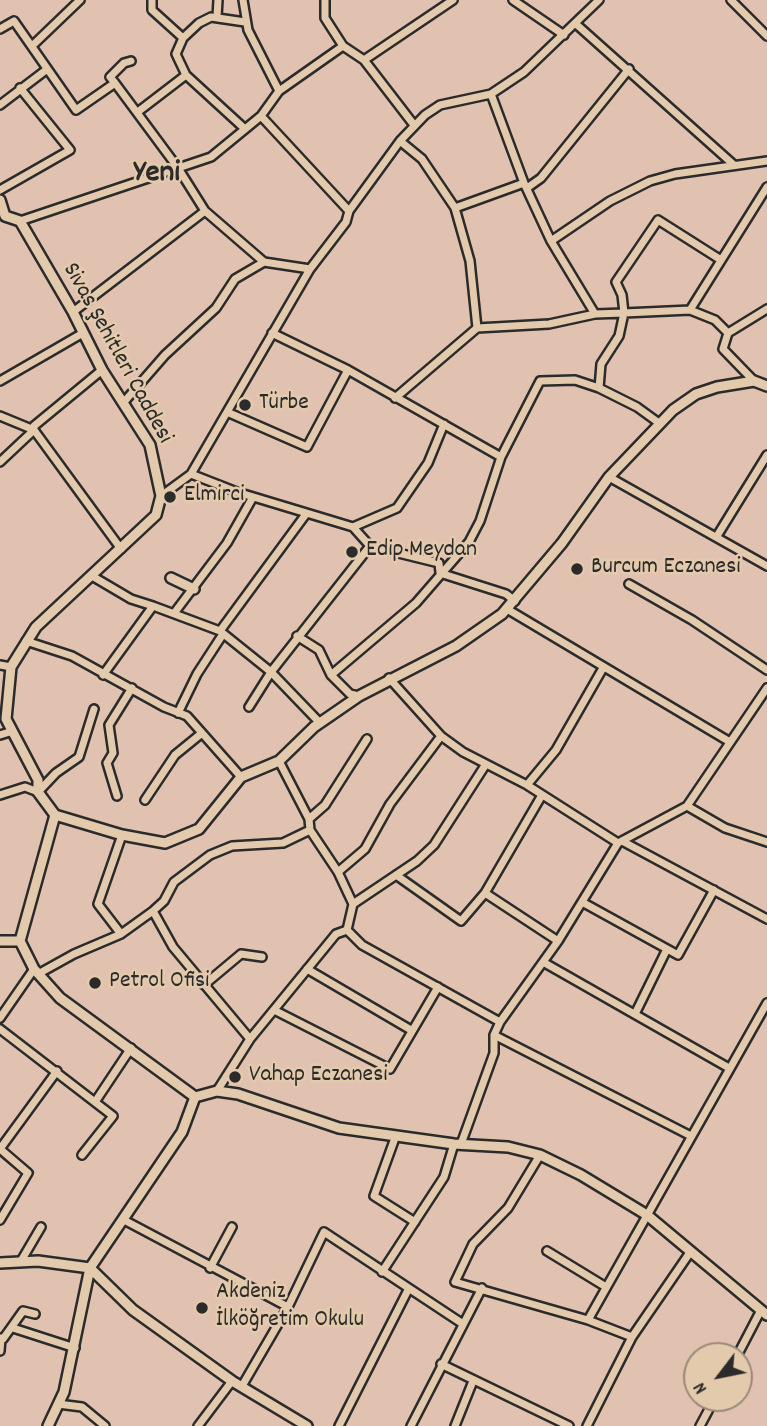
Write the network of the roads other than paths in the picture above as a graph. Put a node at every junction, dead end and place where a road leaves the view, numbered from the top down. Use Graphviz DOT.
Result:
graph roads {
  1 [pos="80,0"];
  2 [pos="152,0"];
  3 [pos="218,0"];
  4 [pos="243,0"];
  5 [pos="325,0"];
  6 [pos="453,0"];
  7 [pos="513,0"];
  8 [pos="599,0"];
  9 [pos="731,0"];
  10 [pos="217,17"];
  11 [pos="245,22"];
  12 [pos="576,24"];
  13 [pos="0,29"];
  14 [pos="564,35"];
  15 [pos="767,36"];
  16 [pos="183,38"];
  17 [pos="32,46"];
  18 [pos="343,46"];
  19 [pos="364,60"];
  20 [pos="131,61"];
  21 [pos="629,69"];
  22 [pos="46,70"];
  23 [pos="186,75"];
  24 [pos="115,83"];
  25 [pos="20,88"];
  26 [pos="279,92"];
  27 [pos="491,94"];
  28 [pos="0,105"];
  29 [pos="139,111"];
  30 [pos="261,116"];
  31 [pos="414,125"];
  32 [pos="245,129"];
  33 [pos="400,141"];
  34 [pos="767,161"];
  35 [pos="734,165"];
  36 [pos="178,168"];
  37 [pos="525,186"];
  38 [pos="767,187"];
  39 [pos="0,190"];
  40 [pos="0,200"];
  41 [pos="455,208"];
  42 [pos="205,211"];
  43 [pos="349,211"];
  44 [pos="3,216"];
  45 [pos="20,221"];
  46 [pos="551,241"];
  47 [pos="721,260"];
  48 [pos="264,262"];
  49 [pos="310,269"];
  50 [pos="767,309"];
  51 [pos="690,310"];
  52 [pos="73,312"];
  53 [pos="624,313"];
  54 [pos="595,314"];
  55 [pos="477,328"];
  56 [pos="83,333"];
  57 [pos="272,333"];
  58 [pos="728,333"];
  59 [pos="102,370"];
  60 [pos="348,370"];
  61 [pos="0,381"];
  62 [pos="754,381"];
  63 [pos="767,386"];
  64 [pos="599,388"];
  65 [pos="395,398"];
  66 [pos="124,402"];
  67 [pos="227,412"];
  68 [pos="0,416"];
  69 [pos="659,423"];
  70 [pos="443,424"];
  71 [pos="34,430"];
  72 [pos="501,457"];
  73 [pos="766,459"];
  74 [pos="0,462"];
  75 [pos="191,474"];
  76 [pos="609,477"];
  77 [pos="161,496"];
  78 [pos="253,497"];
  79 [pos="306,514"];
  80 [pos="353,527"];
  81 [pos="717,536"];
  82 [pos="370,546"];
  83 [pos="121,549"];
  84 [pos="767,566"];
  85 [pos="440,573"];
  86 [pos="92,576"];
  87 [pos="171,578"];
  88 [pos="629,584"];
  89 [pos="194,589"];
  90 [pos="515,601"];
  91 [pos="153,606"];
  92 [pos="508,609"];
  93 [pos="175,612"];
  94 [pos="222,633"];
  95 [pos="297,636"];
  96 [pos="26,641"];
  97 [pos="0,665"];
  98 [pos="11,667"];
  99 [pos="603,668"];
  100 [pos="767,670"];
  101 [pos="271,672"];
  102 [pos="103,675"];
  103 [pos="331,675"];
  104 [pos="389,678"];
  105 [pos="132,688"];
  106 [pos="767,688"];
  107 [pos="359,696"];
  108 [pos="249,707"];
  109 [pos="94,709"];
  110 [pos="178,713"];
  111 [pos="320,723"];
  112 [pos="13,731"];
  113 [pos="202,733"];
  114 [pos="0,736"];
  115 [pos="441,736"];
  116 [pos="367,739"];
  117 [pos="730,741"];
  118 [pos="278,761"];
  119 [pos="486,764"];
  120 [pos="241,777"];
  121 [pos="527,785"];
  122 [pos="38,792"];
  123 [pos="0,794"];
  124 [pos="542,795"];
  125 [pos="117,796"];
  126 [pos="145,800"];
  127 [pos="687,806"];
  128 [pos="55,815"];
  129 [pos="309,818"];
  130 [pos="310,830"];
  131 [pos="122,835"];
  132 [pos="620,842"];
  133 [pos="767,842"];
  134 [pos="338,872"];
  135 [pos="396,875"];
  136 [pos="714,890"];
  137 [pos="485,893"];
  138 [pos="582,902"];
  139 [pos="353,904"];
  140 [pos="153,911"];
  141 [pos="767,919"];
  142 [pos="347,930"];
  143 [pos="121,934"];
  144 [pos="0,941"];
  145 [pos="20,941"];
  146 [pos="558,942"];
  147 [pos="667,949"];
  148 [pos="262,957"];
  149 [pos="543,962"];
  150 [pos="307,969"];
  151 [pos="36,971"];
  152 [pos="204,985"];
  153 [pos="438,987"];
  154 [pos="767,1003"];
  155 [pos="274,1010"];
  156 [pos="635,1014"];
  157 [pos="0,1018"];
  158 [pos="499,1023"];
  159 [pos="0,1029"];
  160 [pos="411,1030"];
  161 [pos="494,1035"];
  162 [pos="250,1039"];
  163 [pos="131,1048"];
  164 [pos="729,1068"];
  165 [pos="57,1071"];
  166 [pos="217,1091"];
  167 [pos="195,1097"];
  168 [pos="95,1102"];
  169 [pos="691,1136"];
  170 [pos="395,1138"];
  171 [pos="457,1144"];
  172 [pos="82,1155"];
  173 [pos="540,1155"];
  174 [pos="647,1214"];
  175 [pos="0,1220"];
  176 [pos="124,1220"];
  177 [pos="415,1222"];
  178 [pos="41,1227"];
  179 [pos="232,1227"];
  180 [pos="547,1251"];
  181 [pos="691,1251"];
  182 [pos="21,1261"];
  183 [pos="0,1263"];
  184 [pos="90,1268"];
  185 [pos="211,1268"];
  186 [pos="382,1272"];
  187 [pos="606,1287"];
  188 [pos="482,1288"];
  189 [pos="408,1290"];
  190 [pos="288,1307"];
  191 [pos="764,1312"];
  192 [pos="35,1314"];
  193 [pos="588,1320"];
  194 [pos="463,1324"];
  195 [pos="13,1328"];
  196 [pos="632,1337"];
  197 [pos="1,1339"];
  198 [pos="746,1342"];
  199 [pos="75,1348"];
  200 [pos="0,1350"];
  201 [pos="441,1364"];
  202 [pos="232,1381"];
  203 [pos="473,1381"];
  204 [pos="242,1386"];
  205 [pos="58,1404"];
  206 [pos="48,1426"];
  207 [pos="105,1426"];
  208 [pos="198,1426"];
  209 [pos="307,1426"];
  210 [pos="339,1426"];
  211 [pos="411,1426"];
  212 [pos="455,1426"];
  213 [pos="569,1426"];
  214 [pos="587,1426"];
  1 -- 17 [label="street"];
  2 -- 16 [label="street"];
  3 -- 10 [label="street"];
  4 -- 11 [label="street"];
  5 -- 18 [label="street"];
  6 -- 19 [label="street"];
  7 -- 14 [label="street"];
  8 -- 12 [label="street"];
  9 -- 15 [label="street"];
  10 -- 11 [label="street"];
  10 -- 16 [label="street"];
  11 -- 26 [label="street"];
  12 -- 14 [label="street"];
  12 -- 21 [label="street"];
  13 -- 17 [label="street"];
  14 -- 27 [label="street"];
  16 -- 23 [label="street"];
  17 -- 22 [label="street"];
  18 -- 19 [label="street"];
  18 -- 26 [label="street"];
  19 -- 31 [label="street"];
  20 -- 24 [label="street"];
  21 -- 35 [label="street"];
  21 -- 37 [label="street"];
  22 -- 24 [label="street"];
  22 -- 25 [label="street"];
  23 -- 29 [label="street"];
  23 -- 32 [label="street"];
  24 -- 29 [label="street"];
  25 -- 28 [label="street"];
  25 -- 39 [label="street"];
  26 -- 30 [label="street"];
  27 -- 31 [label="street"];
  27 -- 37 [label="street"];
  29 -- 36 [label="street"];
  30 -- 32 [label="street"];
  30 -- 43 [label="street"];
  31 -- 33 [label="street"];
  32 -- 36 [label="street"];
  33 -- 41 [label="street"];
  33 -- 43 [label="street"];
  34 -- 35 [label="street"];
  35 -- 46 [label="street"];
  36 -- 42 [label="street"];
  36 -- 45 [label="street"];
  37 -- 41 [label="street"];
  37 -- 46 [label="street"];
  38 -- 47 [label="street"];
  40 -- 44 [label="street"];
  41 -- 55 [label="street"];
  42 -- 48 [label="street"];
  42 -- 52 [label="street"];
  43 -- 49 [label="street"];
  44 -- 45 [label="street"];
  45 -- 52 [label="street, Sivas Şehitleri Caddesi"];
  46 -- 54 [label="street"];
  47 -- 51 [label="street"];
  47 -- 53 [label="street"];
  48 -- 49 [label="street"];
  48 -- 66 [label="street"];
  49 -- 57 [label="street"];
  50 -- 58 [label="street"];
  51 -- 53 [label="street"];
  51 -- 58 [label="street"];
  52 -- 56 [label="street, Sivas Şehitleri Caddesi"];
  53 -- 54 [label="street"];
  53 -- 64 [label="street"];
  54 -- 55 [label="street"];
  55 -- 65 [label="street"];
  56 -- 59 [label="street, Sivas Şehitleri Caddesi"];
  56 -- 61 [label="street"];
  57 -- 60 [label="street"];
  57 -- 67 [label="street"];
  58 -- 62 [label="street"];
  59 -- 66 [label="street, Sivas Şehitleri Caddesi"];
  59 -- 71 [label="street"];
  60 -- 65 [label="street"];
  60 -- 67 [label="street"];
  62 -- 63 [label="street"];
  62 -- 69 [label="street"];
  64 -- 69 [label="street"];
  64 -- 72 [label="street"];
  65 -- 70 [label="street"];
  66 -- 77 [label="street, Sivas Şehitleri Caddesi"];
  67 -- 75 [label="street"];
  68 -- 71 [label="street"];
  69 -- 76 [label="street"];
  70 -- 72 [label="street"];
  70 -- 80 [label="street"];
  71 -- 74 [label="street"];
  71 -- 83 [label="street"];
  72 -- 85 [label="street"];
  73 -- 81 [label="street"];
  75 -- 77 [label="street"];
  75 -- 78 [label="street"];
  76 -- 81 [label="street"];
  76 -- 90 [label="street"];
  77 -- 83 [label="street"];
  78 -- 79 [label="street"];
  78 -- 89 [label="street"];
  79 -- 80 [label="street"];
  79 -- 94 [label="street"];
  80 -- 82 [label="street"];
  81 -- 84 [label="street"];
  82 -- 85 [label="street"];
  82 -- 95 [label="street"];
  83 -- 86 [label="street"];
  85 -- 90 [label="street"];
  85 -- 103 [label="street"];
  86 -- 91 [label="street"];
  86 -- 96 [label="street"];
  87 -- 89 [label="street"];
  88 -- 100 [label="street"];
  89 -- 93 [label="street"];
  90 -- 92 [label="street"];
  91 -- 93 [label="street"];
  91 -- 102 [label="street"];
  92 -- 99 [label="street"];
  92 -- 104 [label="street"];
  93 -- 94 [label="street"];
  94 -- 101 [label="street"];
  94 -- 110 [label="street"];
  95 -- 101 [label="street"];
  95 -- 103 [label="street"];
  96 -- 98 [label="street"];
  96 -- 102 [label="street"];
  97 -- 98 [label="street"];
  98 -- 112 [label="street"];
  99 -- 117 [label="street"];
  99 -- 121 [label="street"];
  101 -- 108 [label="street"];
  101 -- 111 [label="street"];
  102 -- 105 [label="street"];
  103 -- 107 [label="street"];
  104 -- 107 [label="street"];
  104 -- 115 [label="street"];
  105 -- 110 [label="street"];
  105 -- 125 [label="street"];
  106 -- 117 [label="street"];
  107 -- 111 [label="street"];
  109 -- 122 [label="street"];
  110 -- 113 [label="street"];
  111 -- 118 [label="street"];
  112 -- 114 [label="street"];
  112 -- 122 [label="street"];
  113 -- 120 [label="street"];
  113 -- 126 [label="street"];
  115 -- 119 [label="street"];
  115 -- 134 [label="street"];
  116 -- 129 [label="street"];
  117 -- 127 [label="street"];
  118 -- 120 [label="street"];
  118 -- 129 [label="street"];
  119 -- 121 [label="street"];
  119 -- 135 [label="street"];
  120 -- 131 [label="street"];
  121 -- 124 [label="street"];
  122 -- 123 [label="street"];
  122 -- 128 [label="street"];
  124 -- 132 [label="street"];
  124 -- 137 [label="street"];
  127 -- 132 [label="street"];
  127 -- 133 [label="street"];
  128 -- 131 [label="street"];
  128 -- 145 [label="street"];
  129 -- 130 [label="street"];
  130 -- 134 [label="street"];
  130 -- 140 [label="street"];
  131 -- 143 [label="street"];
  132 -- 136 [label="street"];
  132 -- 138 [label="street"];
  134 -- 139 [label="street"];
  135 -- 137 [label="street"];
  135 -- 139 [label="street"];
  136 -- 141 [label="street"];
  136 -- 147 [label="street"];
  137 -- 146 [label="street"];
  138 -- 146 [label="street"];
  138 -- 147 [label="street"];
  139 -- 142 [label="street"];
  140 -- 143 [label="street"];
  140 -- 152 [label="street"];
  142 -- 150 [label="street"];
  142 -- 153 [label="street"];
  143 -- 151 [label="street"];
  144 -- 145 [label="street"];
  145 -- 151 [label="street"];
  146 -- 149 [label="street"];
  147 -- 156 [label="street"];
  148 -- 152 [label="street"];
  149 -- 156 [label="street"];
  149 -- 158 [label="street"];
  150 -- 155 [label="street"];
  150 -- 160 [label="street"];
  151 -- 157 [label="street"];
  151 -- 163 [label="street"];
  152 -- 162 [label="street"];
  153 -- 158 [label="street"];
  153 -- 160 [label="street"];
  154 -- 164 [label="street"];
  155 -- 160 [label="street"];
  155 -- 162 [label="street"];
  156 -- 164 [label="street"];
  158 -- 161 [label="street"];
  159 -- 165 [label="street"];
  161 -- 169 [label="street"];
  161 -- 171 [label="street"];
  162 -- 166 [label="street"];
  163 -- 167 [label="street"];
  163 -- 168 [label="street"];
  164 -- 169 [label="street"];
  165 -- 168 [label="street"];
  165 -- 175 [label="street"];
  166 -- 167 [label="street"];
  166 -- 170 [label="street"];
  167 -- 176 [label="street"];
  168 -- 172 [label="street"];
  169 -- 174 [label="street"];
  170 -- 171 [label="street"];
  170 -- 177 [label="street"];
  171 -- 173 [label="street"];
  171 -- 177 [label="street"];
  173 -- 174 [label="street"];
  173 -- 188 [label="street"];
  174 -- 181 [label="street"];
  174 -- 187 [label="street"];
  176 -- 184 [label="street"];
  176 -- 185 [label="street"];
  177 -- 186 [label="street"];
  178 -- 182 [label="street"];
  179 -- 185 [label="street"];
  180 -- 187 [label="street"];
  181 -- 191 [label="street"];
  181 -- 196 [label="street"];
  182 -- 183 [label="street"];
  182 -- 184 [label="street"];
  184 -- 199 [label="street"];
  184 -- 202 [label="street"];
  185 -- 190 [label="street"];
  186 -- 189 [label="street"];
  186 -- 190 [label="street"];
  187 -- 193 [label="street"];
  188 -- 193 [label="street"];
  188 -- 194 [label="street"];
  189 -- 194 [label="street"];
  189 -- 210 [label="street"];
  190 -- 204 [label="street"];
  191 -- 198 [label="street"];
  192 -- 195 [label="street"];
  193 -- 196 [label="street"];
  194 -- 201 [label="street"];
  195 -- 197 [label="street"];
  195 -- 199 [label="street"];
  196 -- 214 [label="street"];
  197 -- 200 [label="street"];
  199 -- 205 [label="street"];
  201 -- 203 [label="street"];
  201 -- 211 [label="street"];
  202 -- 204 [label="street"];
  202 -- 208 [label="street"];
  203 -- 212 [label="street"];
  203 -- 213 [label="street"];
  204 -- 209 [label="street"];
  205 -- 206 [label="street"];
  205 -- 207 [label="street"];
}
